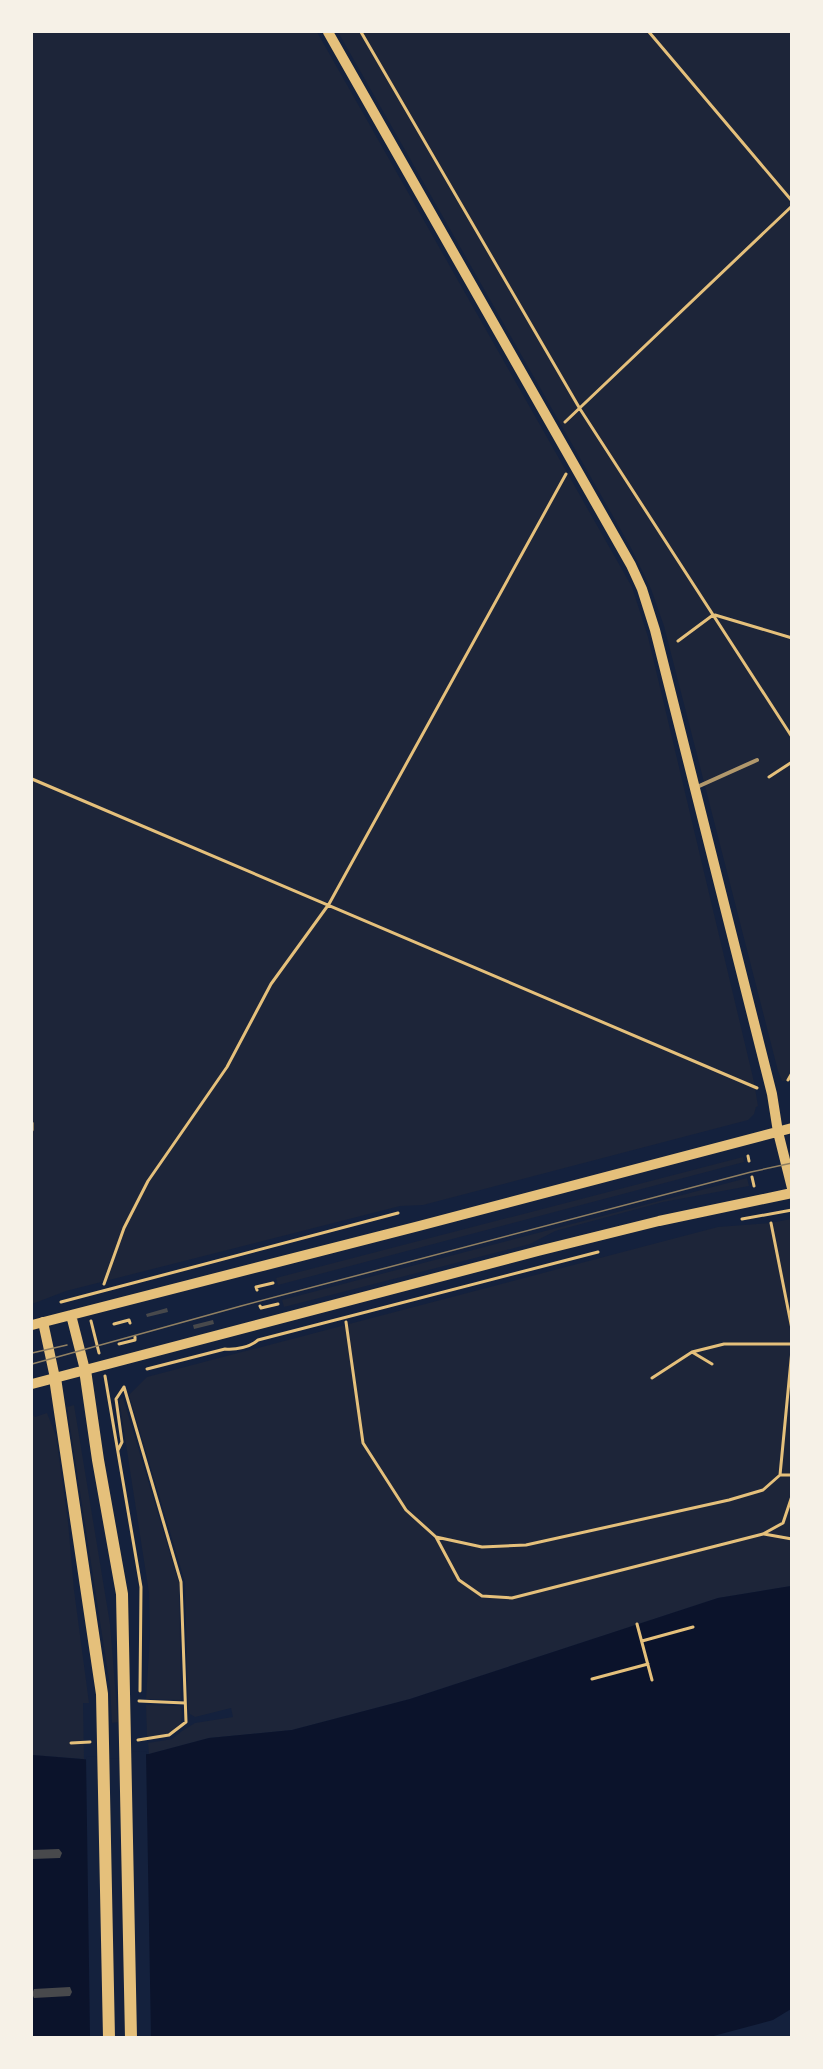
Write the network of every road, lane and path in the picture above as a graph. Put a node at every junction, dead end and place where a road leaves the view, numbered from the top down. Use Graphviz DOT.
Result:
graph roads {
  1 [pos="328,32"];
  2 [pos="361,32"];
  3 [pos="649,32"];
  4 [pos="792,201"];
  5 [pos="792,206"];
  6 [pos="580,409"];
  7 [pos="555,431"];
  8 [pos="572,462"];
  9 [pos="713,615"];
  10 [pos="792,638"];
  11 [pos="678,641"];
  12 [pos="792,737"];
  13 [pos="757,760"];
  14 [pos="792,762"];
  15 [pos="769,777"];
  16 [pos="32,778"];
  17 [pos="695,788"];
  18 [pos="329,904"];
  19 [pos="792,1073"];
  20 [pos="788,1080"];
  21 [pos="772,1094"];
  22 [pos="32,1123"];
  23 [pos="792,1128"];
  24 [pos="32,1130"];
  25 [pos="778,1132"];
  26 [pos="748,1156"];
  27 [pos="749,1161"];
  28 [pos="752,1177"];
  29 [pos="754,1186"];
  30 [pos="792,1188"];
  31 [pos="792,1193"];
  32 [pos="792,1210"];
  33 [pos="399,1213"];
  34 [pos="734,1220"];
  35 [pos="771,1223"];
  36 [pos="608,1249"];
  37 [pos="273,1282"];
  38 [pos="104,1284"];
  39 [pos="257,1290"];
  40 [pos="84,1295"];
  41 [pos="75,1297"];
  42 [pos="278,1304"];
  43 [pos="260,1306"];
  44 [pos="88,1311"];
  45 [pos="70,1315"];
  46 [pos="346,1322"];
  47 [pos="130,1323"];
  48 [pos="37,1324"];
  49 [pos="114,1324"];
  50 [pos="792,1329"];
  51 [pos="135,1337"];
  52 [pos="792,1344"];
  53 [pos="120,1349"];
  54 [pos="792,1350"];
  55 [pos="692,1352"];
  56 [pos="712,1364"];
  57 [pos="102,1365"];
  58 [pos="85,1370"];
  59 [pos="142,1370"];
  60 [pos="55,1378"];
  61 [pos="652,1378"];
  62 [pos="32,1384"];
  63 [pos="780,1475"];
  64 [pos="792,1475"];
  65 [pos="792,1496"];
  66 [pos="763,1534"];
  67 [pos="436,1537"];
  68 [pos="792,1539"];
  69 [pos="637,1624"];
  70 [pos="693,1627"];
  71 [pos="642,1641"];
  72 [pos="648,1664"];
  73 [pos="592,1679"];
  74 [pos="652,1680"];
  75 [pos="139,1701"];
  76 [pos="185,1703"];
  77 [pos="140,1740"];
  78 [pos="109,2037"];
  79 [pos="131,2037"];
  1 -- 7 [label="main road"];
  2 -- 6 [label="path"];
  3 -- 4 [label="path"];
  5 -- 6 [label="path"];
  6 -- 7 [label="path"];
  6 -- 9 [label="path"];
  7 -- 8 [label="main road"];
  8 -- 17 [label="main road"];
  8 -- 18 [label="path"];
  9 -- 10 [label="path"];
  9 -- 11 [label="path"];
  9 -- 12 [label="path"];
  13 -- 17 [label="lane"];
  14 -- 15 [label="path"];
  16 -- 18 [label="path"];
  17 -- 21 [label="main road"];
  18 -- 21 [label="path"];
  18 -- 38 [label="path"];
  19 -- 20 [label="path"];
  21 -- 25 [label="main road"];
  22 -- 24 [label="path"];
  23 -- 25 [label="main road"];
  25 -- 30 [label="main road"];
  25 -- 44 [label="main road"];
  26 -- 27 [label="path"];
  28 -- 29 [label="path"];
  31 -- 57 [label="main road"];
  32 -- 34 [label="path"];
  33 -- 40 [label="path"];
  35 -- 50 [label="path"];
  36 -- 59 [label="path"];
  37 -- 39 [label="path"];
  40 -- 41 [label="path"];
  40 -- 44 [label="path"];
  42 -- 43 [label="path"];
  44 -- 45 [label="main road"];
  44 -- 57 [label="path"];
  45 -- 48 [label="main road"];
  45 -- 58 [label="main road"];
  46 -- 67 [label="path"];
  47 -- 49 [label="path"];
  48 -- 60 [label="main road"];
  51 -- 53 [label="path"];
  52 -- 55 [label="path"];
  54 -- 63 [label="path"];
  55 -- 56 [label="path"];
  55 -- 61 [label="path"];
  57 -- 58 [label="main road"];
  57 -- 76 [label="path"];
  58 -- 60 [label="main road"];
  58 -- 79 [label="highway"];
  60 -- 62 [label="main road"];
  60 -- 78 [label="highway"];
  63 -- 64 [label="path"];
  63 -- 67 [label="path"];
  65 -- 66 [label="path"];
  66 -- 67 [label="path"];
  66 -- 68 [label="path"];
  69 -- 71 [label="path"];
  70 -- 71 [label="path"];
  71 -- 72 [label="path"];
  72 -- 73 [label="path"];
  72 -- 74 [label="path"];
  75 -- 76 [label="path"];
  76 -- 77 [label="path"];
}
